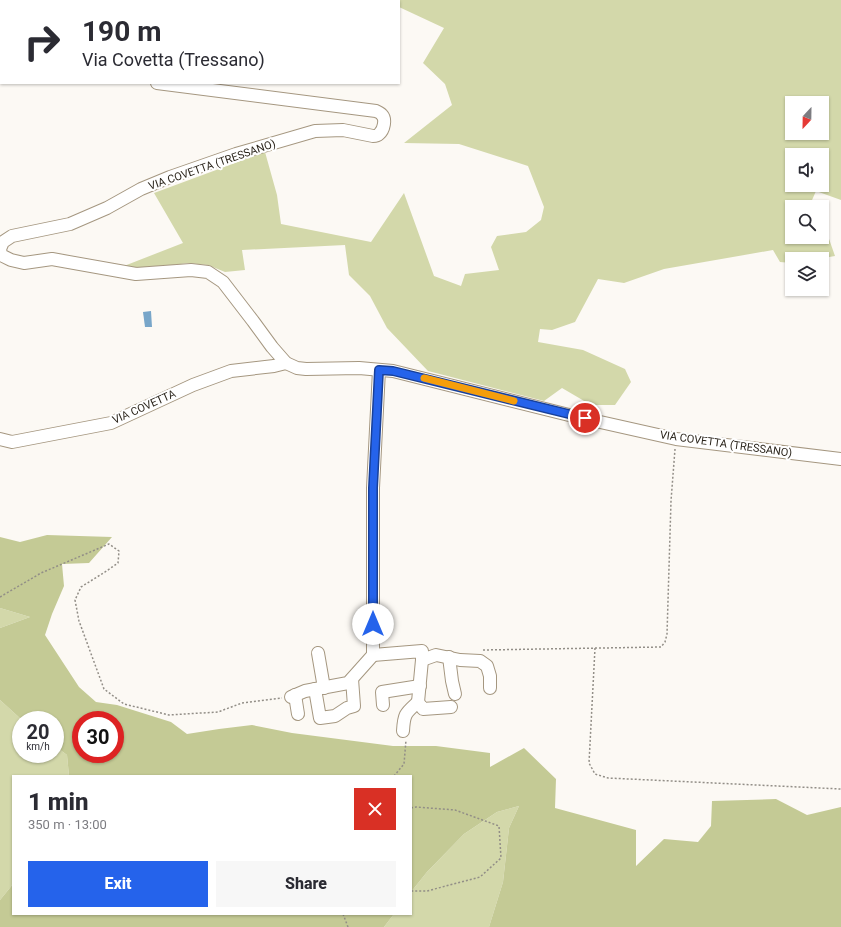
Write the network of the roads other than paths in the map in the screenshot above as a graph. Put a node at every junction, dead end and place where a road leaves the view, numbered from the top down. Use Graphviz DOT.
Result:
graph roads {
  1 [pos="165,84"];
  2 [pos="0,256"];
  3 [pos="286,363"];
  4 [pos="379,370"];
  5 [pos="0,439"];
  6 [pos="841,459"];
  7 [pos="318,653"];
  8 [pos="373,655"];
  9 [pos="449,657"];
  10 [pos="422,660"];
  11 [pos="352,679"];
  12 [pos="420,686"];
  13 [pos="319,688"];
  14 [pos="490,688"];
  15 [pos="455,694"];
  16 [pos="418,702"];
  17 [pos="383,705"];
  18 [pos="452,707"];
  19 [pos="298,714"];
  20 [pos="404,735"];
  1 -- 2 [label="street, VIA COVETTA (TRESSANO)"];
  2 -- 3 [label="street, VIA COVETTA (TRESSANO)"];
  3 -- 4 [label="street, VIA COVETTA (TRESSANO)"];
  3 -- 5 [label="street, VIA COVETTA"];
  4 -- 6 [label="street, VIA COVETTA (TRESSANO)"];
  4 -- 8 [label="street"];
  7 -- 13 [label="street"];
  8 -- 10 [label="street"];
  8 -- 11 [label="street"];
  9 -- 10 [label="street"];
  9 -- 14 [label="street"];
  9 -- 15 [label="street"];
  10 -- 12 [label="street"];
  11 -- 13 [label="street"];
  11 -- 13 [label="street"];
  12 -- 16 [label="street"];
  12 -- 17 [label="street"];
  13 -- 19 [label="street"];
  16 -- 18 [label="street"];
  16 -- 20 [label="street"];
}
